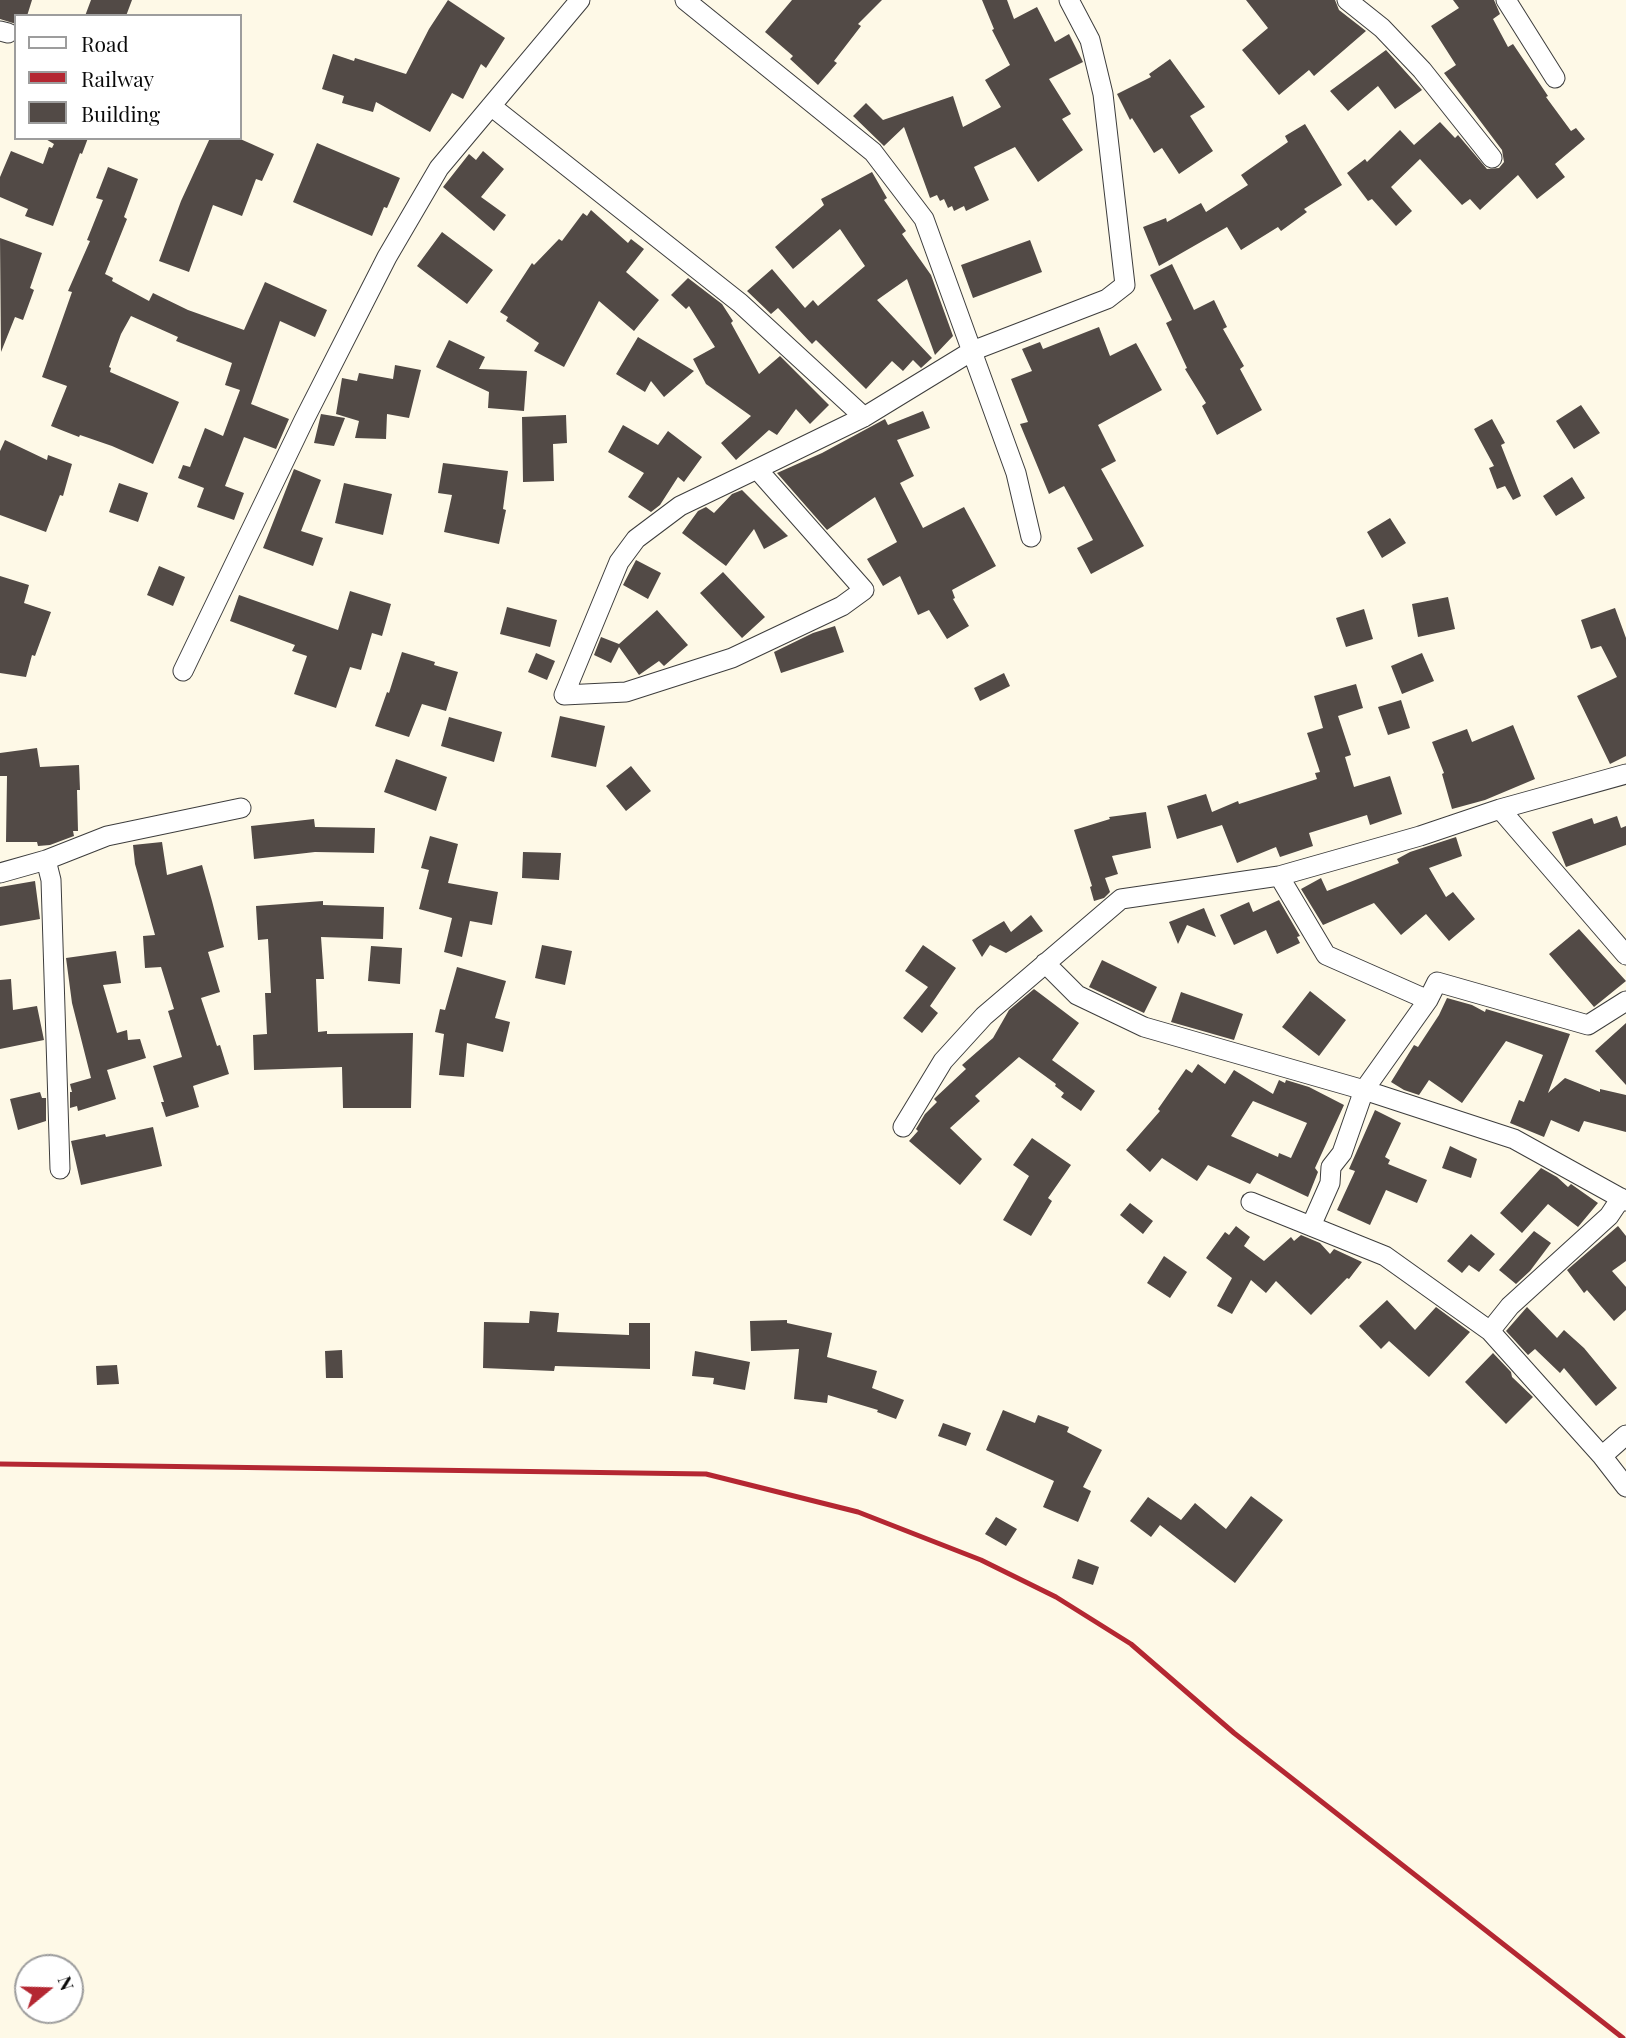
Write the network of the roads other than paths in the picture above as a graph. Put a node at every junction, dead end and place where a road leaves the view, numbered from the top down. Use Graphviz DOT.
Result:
graph roads {
  1 [pos="580,0"];
  2 [pos="685,0"];
  3 [pos="1069,0"];
  4 [pos="1347,0"];
  5 [pos="1506,0"];
  6 [pos="1555,78"];
  7 [pos="491,106"];
  8 [pos="1492,158"];
  9 [pos="972,351"];
  10 [pos="864,417"];
  11 [pos="757,469"];
  12 [pos="1031,537"];
  13 [pos="183,671"];
  14 [pos="1626,774"];
  15 [pos="241,808"];
  16 [pos="1500,809"];
  17 [pos="46,860"];
  18 [pos="0,873"];
  19 [pos="1279,876"];
  20 [pos="1626,955"];
  21 [pos="1045,963"];
  22 [pos="1427,1000"];
  23 [pos="1626,1001"];
  24 [pos="1364,1090"];
  25 [pos="903,1127"];
  26 [pos="60,1169"];
  27 [pos="1624,1200"];
  28 [pos="1251,1202"];
  29 [pos="1311,1226"];
  30 [pos="1490,1331"];
  31 [pos="1626,1435"];
  32 [pos="1602,1456"];
  33 [pos="1626,1487"];
  1 -- 7 [label="street"];
  2 -- 9 [label="street"];
  3 -- 9 [label="street"];
  4 -- 8 [label="street"];
  5 -- 6 [label="street"];
  7 -- 10 [label="street"];
  7 -- 13 [label="street"];
  9 -- 10 [label="street"];
  9 -- 12 [label="street"];
  10 -- 11 [label="street"];
  11 -- 11 [label="street"];
  14 -- 16 [label="street"];
  15 -- 17 [label="street"];
  16 -- 19 [label="street"];
  16 -- 20 [label="street"];
  17 -- 18 [label="street"];
  17 -- 26 [label="street"];
  19 -- 21 [label="street"];
  19 -- 22 [label="street"];
  21 -- 24 [label="street"];
  21 -- 25 [label="street"];
  22 -- 23 [label="street"];
  22 -- 24 [label="street"];
  24 -- 27 [label="street"];
  24 -- 29 [label="street"];
  27 -- 30 [label="street"];
  28 -- 29 [label="street"];
  29 -- 30 [label="street"];
  30 -- 32 [label="street"];
  31 -- 32 [label="street"];
  32 -- 33 [label="street"];
}
